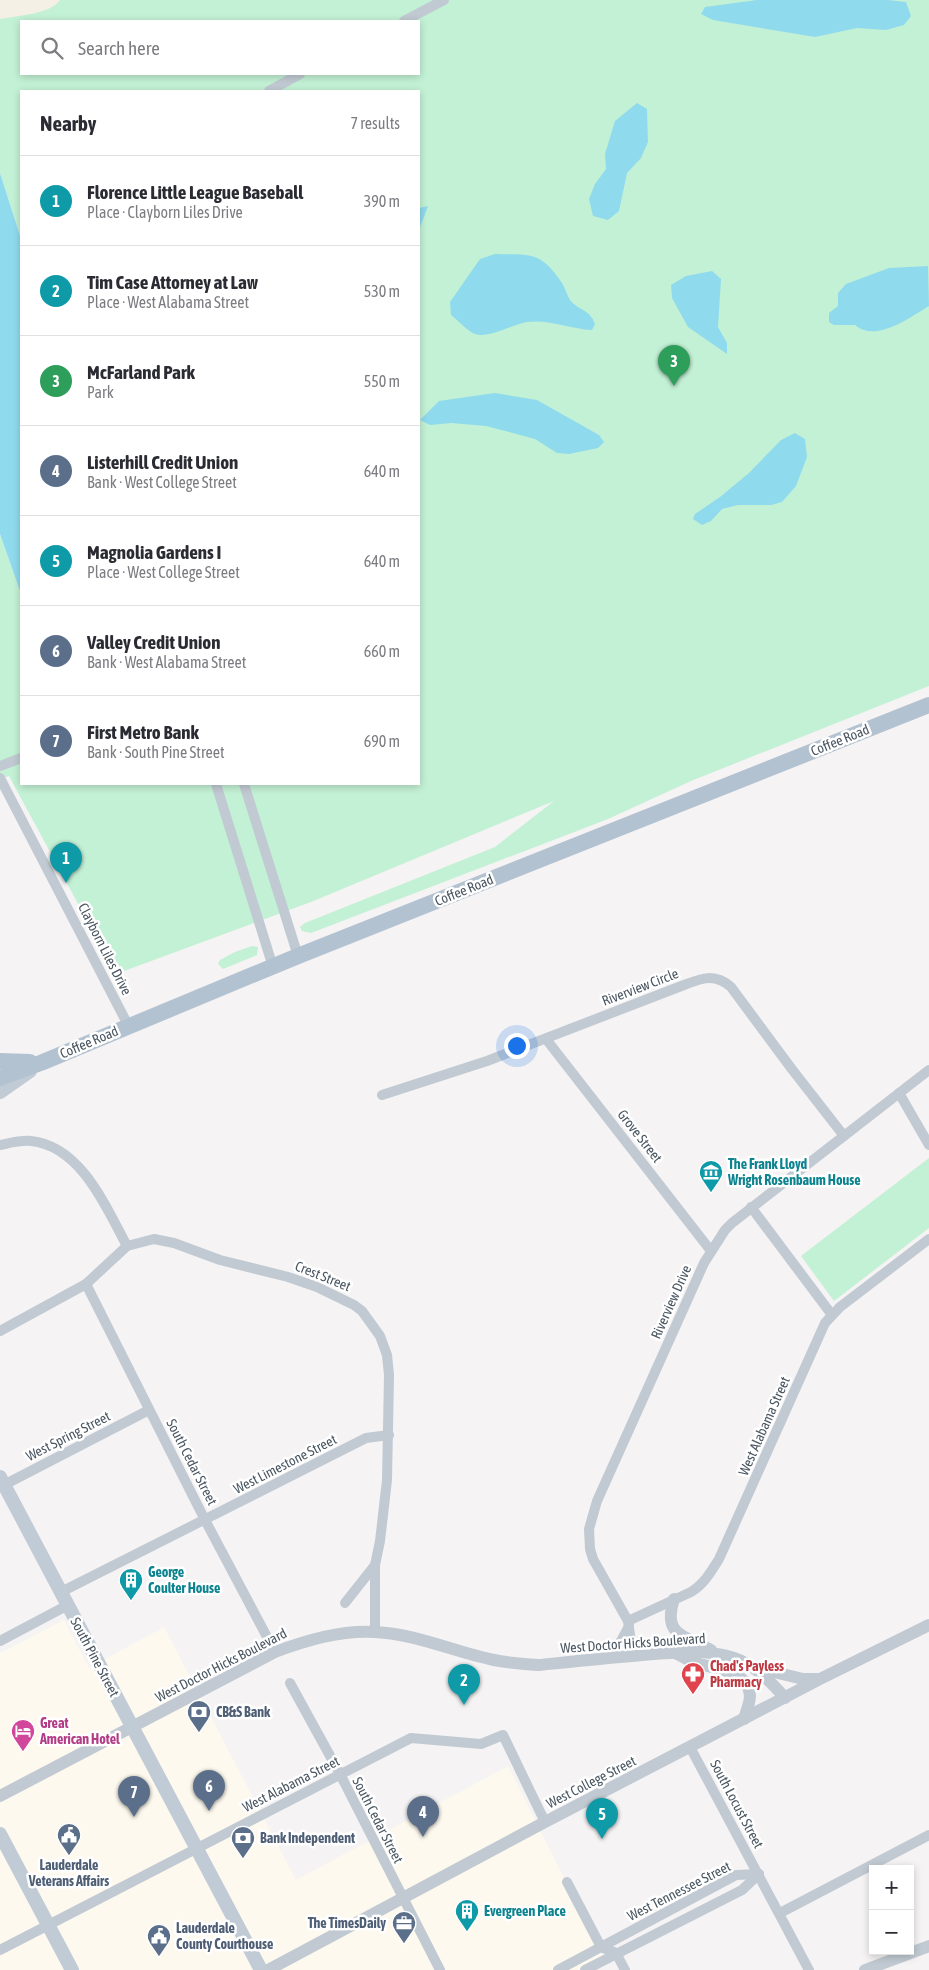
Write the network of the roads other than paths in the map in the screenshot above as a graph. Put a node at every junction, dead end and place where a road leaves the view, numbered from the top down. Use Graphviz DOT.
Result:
graph roads {
  1 [pos="444,0"];
  2 [pos="406,20"];
  3 [pos="298,75"];
  4 [pos="271,90"];
  5 [pos="929,704"];
  6 [pos="20,758"];
  7 [pos="0,766"];
  8 [pos="0,778"];
  9 [pos="216,785"];
  10 [pos="244,785"];
  11 [pos="298,956"];
  12 [pos="273,966"];
  13 [pos="128,1025"];
  14 [pos="546,1039"];
  15 [pos="0,1061"];
  16 [pos="43,1062"];
  17 [pos="929,1070"];
  18 [pos="0,1078"];
  19 [pos="0,1092"];
  20 [pos="899,1093"];
  21 [pos="382,1095"];
  22 [pos="844,1136"];
  23 [pos="0,1145"];
  24 [pos="929,1146"];
  25 [pos="751,1207"];
  26 [pos="929,1239"];
  27 [pos="127,1246"];
  28 [pos="711,1251"];
  29 [pos="86,1284"];
  30 [pos="832,1315"];
  31 [pos="0,1331"];
  32 [pos="149,1410"];
  33 [pos="389,1435"];
  34 [pos="1,1482"];
  35 [pos="205,1520"];
  36 [pos="375,1566"];
  37 [pos="64,1599"];
  38 [pos="674,1599"];
  39 [pos="345,1603"];
  40 [pos="629,1623"];
  41 [pos="929,1625"];
  42 [pos="375,1632"];
  43 [pos="0,1641"];
  44 [pos="275,1652"];
  45 [pos="675,1653"];
  46 [pos="716,1653"];
  47 [pos="633,1656"];
  48 [pos="606,1658"];
  49 [pos="751,1667"];
  50 [pos="820,1679"];
  51 [pos="290,1682"];
  52 [pos="785,1698"];
  53 [pos="744,1719"];
  54 [pos="132,1728"];
  55 [pos="690,1747"];
  56 [pos="340,1774"];
  57 [pos="0,1796"];
  58 [pos="545,1822"];
  59 [pos="0,1834"];
  60 [pos="929,1835"];
  61 [pos="196,1848"];
  62 [pos="759,1874"];
  63 [pos="567,1882"];
  64 [pos="404,1898"];
  65 [pos="780,1913"];
  66 [pos="48,1926"];
  67 [pos="929,1946"];
  68 [pos="601,1947"];
  69 [pos="0,1950"];
  70 [pos="616,1953"];
  71 [pos="72,1970"];
  72 [pos="261,1970"];
  73 [pos="268,1970"];
  74 [pos="440,1970"];
  75 [pos="558,1970"];
  76 [pos="585,1970"];
  77 [pos="625,1970"];
  78 [pos="810,1970"];
  79 [pos="865,1970"];
  1 -- 2 [label="street"];
  3 -- 4 [label="street"];
  5 -- 11 [label="main road, Coffee Road"];
  6 -- 7 [label="street"];
  8 -- 13 [label="street, Clayborn Liles Drive"];
  9 -- 12 [label="street"];
  10 -- 11 [label="street"];
  11 -- 12 [label="main road, Coffee Road"];
  12 -- 13 [label="main road, Coffee Road"];
  13 -- 16 [label="main road, Coffee Road"];
  14 -- 21 [label="street, Riverview Circle"];
  14 -- 22 [label="street, Riverview Circle"];
  14 -- 28 [label="street, Grove Street"];
  15 -- 16 [label="main road"];
  16 -- 18 [label="main road, Coffee Road"];
  16 -- 19 [label="main road"];
  17 -- 20 [label="street, Riverview Drive"];
  20 -- 22 [label="street, Riverview Drive"];
  20 -- 24 [label="street"];
  22 -- 25 [label="street, Riverview Drive"];
  23 -- 27 [label="street"];
  25 -- 28 [label="street, Riverview Drive"];
  25 -- 30 [label="street"];
  26 -- 30 [label="street, West Alabama Street"];
  27 -- 29 [label="street"];
  27 -- 33 [label="street, Crest Street"];
  28 -- 40 [label="street, Riverview Drive"];
  29 -- 31 [label="street"];
  29 -- 32 [label="street, South Cedar Street"];
  30 -- 38 [label="street, West Alabama Street"];
  32 -- 34 [label="street, West Spring Street"];
  32 -- 35 [label="street, South Cedar Street"];
  33 -- 35 [label="street, West Limestone Street"];
  33 -- 36 [label="street, Crest Street"];
  34 -- 37 [label="main road, South Pine Street"];
  35 -- 37 [label="street, West Limestone Street"];
  35 -- 44 [label="street, South Cedar Street"];
  36 -- 39 [label="street"];
  36 -- 42 [label="street, Crest Street"];
  37 -- 43 [label="street, West Limestone Street"];
  37 -- 54 [label="main road, South Pine Street"];
  38 -- 40 [label="street, West Alabama Street"];
  38 -- 46 [label="street"];
  40 -- 47 [label="street, Riverview Drive"];
  40 -- 48 [label="street"];
  41 -- 50 [label="street, West College Street"];
  42 -- 44 [label="street, West Doctor Hicks Boulevard"];
  42 -- 48 [label="street, West Doctor Hicks Boulevard"];
  44 -- 54 [label="street, West Doctor Hicks Boulevard"];
  45 -- 46 [label="street, West Doctor Hicks Boulevard"];
  45 -- 47 [label="street, West Doctor Hicks Boulevard"];
  45 -- 53 [label="street"];
  46 -- 49 [label="street, West Doctor Hicks Boulevard"];
  47 -- 48 [label="street, West Doctor Hicks Boulevard"];
  49 -- 50 [label="street"];
  49 -- 52 [label="street, West Doctor Hicks Boulevard"];
  50 -- 52 [label="street, West College Street"];
  51 -- 56 [label="street, South Cedar Street"];
  52 -- 53 [label="street, West College Street"];
  53 -- 55 [label="street, West College Street"];
  54 -- 57 [label="street, West Doctor Hicks Boulevard"];
  54 -- 61 [label="main road, South Pine Street"];
  55 -- 58 [label="street, West College Street"];
  55 -- 62 [label="street, South Locust Street"];
  56 -- 58 [label="street, West Alabama Street"];
  56 -- 61 [label="street, West Alabama Street"];
  56 -- 64 [label="street, South Cedar Street"];
  58 -- 64 [label="street, West College Street"];
  59 -- 66 [label="main road"];
  60 -- 65 [label="street"];
  61 -- 66 [label="street, West Alabama Street"];
  61 -- 72 [label="main road, South Pine Street"];
  62 -- 65 [label="street, South Locust Street"];
  62 -- 68 [label="street, West Tennessee Street"];
  62 -- 70 [label="street, West Tennessee Street"];
  63 -- 68 [label="street"];
  64 -- 73 [label="street, West College Street"];
  64 -- 74 [label="street, South Cedar Street"];
  65 -- 78 [label="street, South Locust Street"];
  66 -- 69 [label="street, West Alabama Street"];
  66 -- 71 [label="main road"];
  67 -- 79 [label="street"];
  68 -- 70 [label="street"];
  68 -- 75 [label="street, West Tennessee Street"];
  70 -- 76 [label="street, West Tennessee Street"];
  70 -- 77 [label="street"];
}
